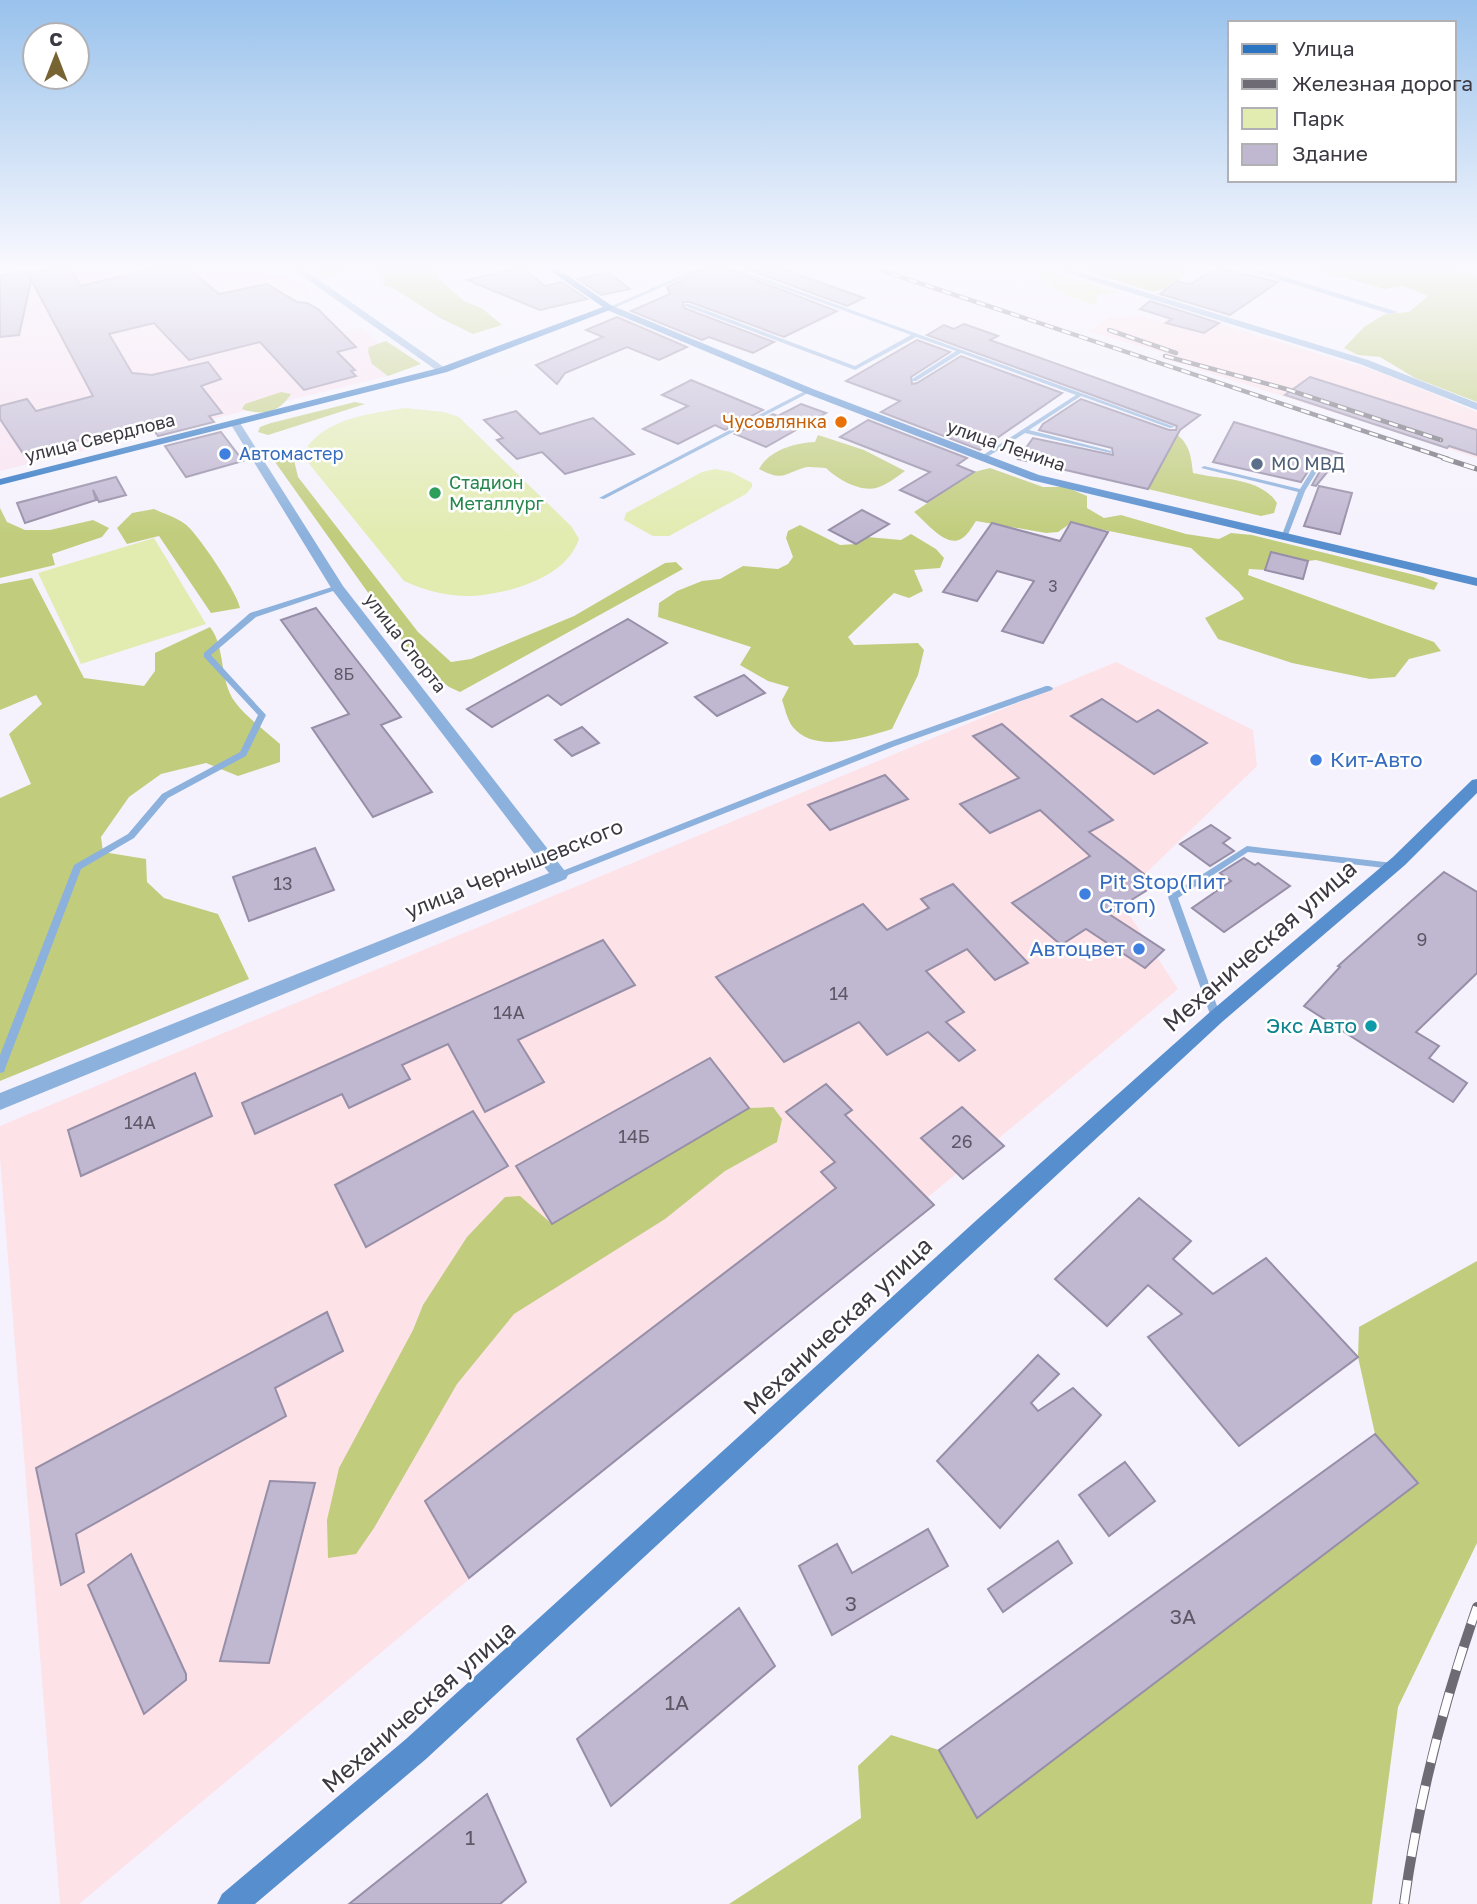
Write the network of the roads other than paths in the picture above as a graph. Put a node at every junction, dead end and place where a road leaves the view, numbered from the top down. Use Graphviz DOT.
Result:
graph roads {
  1 [pos="424,357"];
  2 [pos="478,357"];
  3 [pos="727,357"];
  4 [pos="825,357"];
  5 [pos="875,357"];
  6 [pos="951,357"];
  7 [pos="976,357"];
  8 [pos="1347,357"];
  9 [pos="443,370"];
  10 [pos="914,380"];
  11 [pos="809,391"];
  12 [pos="1081,394"];
  13 [pos="1477,407"];
  14 [pos="235,423"];
  15 [pos="1172,427"];
  16 [pos="1025,431"];
  17 [pos="1109,452"];
  18 [pos="982,458"];
  19 [pos="1319,463"];
  20 [pos="1204,468"];
  21 [pos="0,482"];
  22 [pos="1302,491"];
  23 [pos="601,498"];
  24 [pos="1285,535"];
  25 [pos="1477,582"];
  26 [pos="338,588"];
  27 [pos="1049,688"];
  28 [pos="1477,784"];
  29 [pos="1393,866"];
  30 [pos="560,875"];
  31 [pos="1216,1017"];
  32 [pos="0,1069"];
  33 [pos="0,1102"];
  34 [pos="232,1904"];
  1 -- 9 [label="street"];
  2 -- 9 [label="main road, улица Свердлова"];
  3 -- 11 [label="main road, улица Ленина"];
  4 -- 5 [label="lane"];
  6 -- 10 [label="lane"];
  7 -- 12 [label="lane"];
  8 -- 13 [label="street"];
  9 -- 14 [label="main road, улица Свердлова"];
  11 -- 18 [label="main road, улица Ленина"];
  11 -- 23 [label="lane"];
  12 -- 15 [label="lane"];
  12 -- 16 [label="lane"];
  14 -- 21 [label="main road, улица Свердлова"];
  14 -- 26 [label="street, улица Спорта"];
  16 -- 17 [label="lane"];
  16 -- 18 [label="lane"];
  18 -- 24 [label="main road, улица Ленина"];
  19 -- 22 [label="lane"];
  20 -- 22 [label="lane"];
  22 -- 24 [label="lane"];
  24 -- 25 [label="main road, улица Ленина"];
  26 -- 30 [label="street, улица Спорта"];
  26 -- 32 [label="lane"];
  27 -- 30 [label="lane, улица Чернышевского"];
  28 -- 29 [label="main road, Механическая улица"];
  29 -- 31 [label="main road, Механическая улица"];
  29 -- 31 [label="lane"];
  30 -- 33 [label="street, улица Чернышевского"];
  31 -- 34 [label="main road, Механическая улица"];
}
